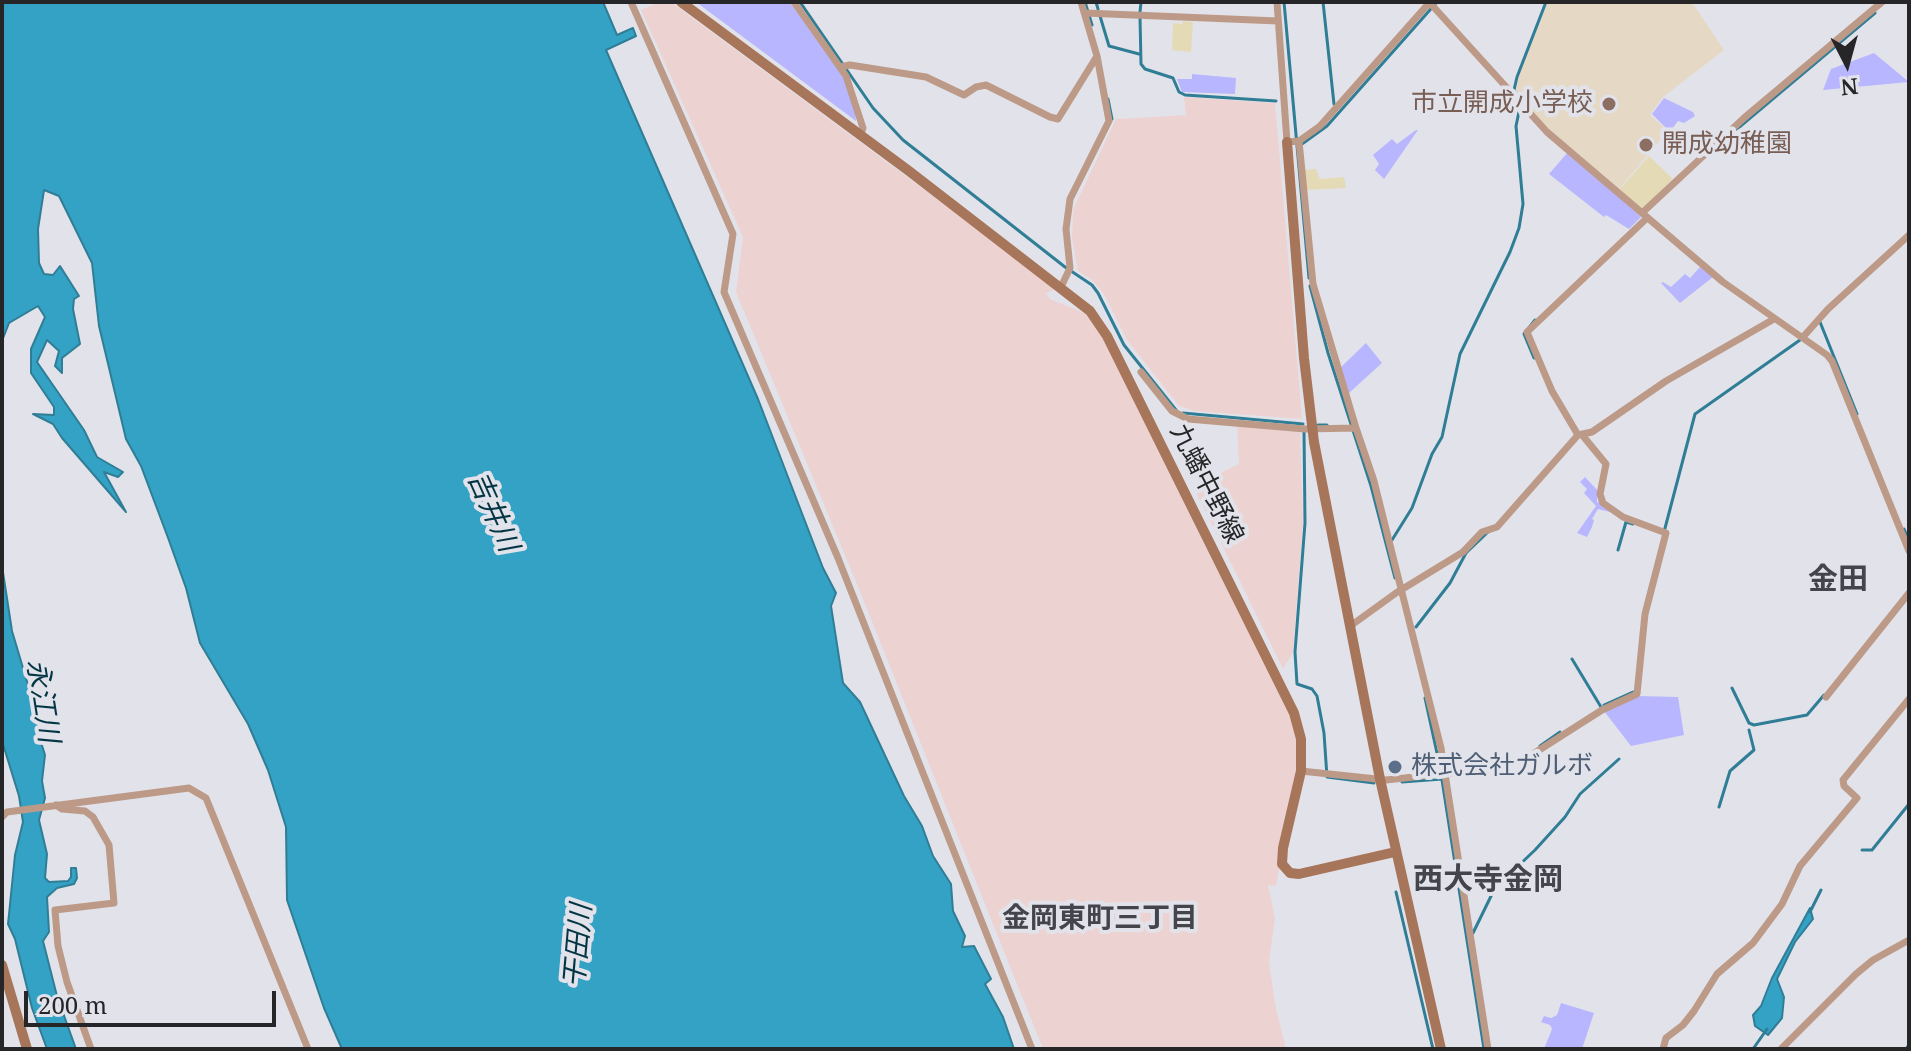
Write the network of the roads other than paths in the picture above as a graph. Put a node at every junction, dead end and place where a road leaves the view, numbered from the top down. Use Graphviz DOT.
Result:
graph roads {
  1 [pos="631,2"];
  2 [pos="681,2"];
  3 [pos="794,2"];
  4 [pos="1081,2"];
  5 [pos="1277,2"];
  6 [pos="1882,2"];
  7 [pos="1432,5"];
  8 [pos="1087,13"];
  9 [pos="1278,21"];
  10 [pos="1097,56"];
  11 [pos="842,66"];
  12 [pos="861,134"];
  13 [pos="1296,143"];
  14 [pos="1645,216"];
  15 [pos="1909,235"];
  16 [pos="1061,287"];
  17 [pos="1774,319"];
  18 [pos="1803,337"];
  19 [pos="1141,372"];
  20 [pos="1312,429"];
  21 [pos="1353,429"];
  22 [pos="1581,436"];
  23 [pos="1909,551"];
  24 [pos="1399,591"];
  25 [pos="1909,593"];
  26 [pos="1349,627"];
  27 [pos="1826,697"];
  28 [pos="1909,699"];
  29 [pos="1301,771"];
  30 [pos="1443,776"];
  31 [pos="1380,779"];
  32 [pos="56,805"];
  33 [pos="2,817"];
  34 [pos="1395,852"];
  35 [pos="1909,940"];
  36 [pos="2,965"];
  37 [pos="27,1049"];
  38 [pos="91,1049"];
  39 [pos="308,1049"];
  40 [pos="1032,1049"];
  41 [pos="1441,1049"];
  42 [pos="1488,1049"];
  43 [pos="1663,1049"];
  44 [pos="1781,1049"];
  1 -- 40 [label="street"];
  2 -- 12 [label="main road, 九蟠中野線"];
  3 -- 11 [label="street"];
  4 -- 8 [label="street"];
  5 -- 9 [label="street"];
  6 -- 14 [label="street"];
  7 -- 13 [label="street"];
  7 -- 14 [label="street"];
  8 -- 9 [label="street"];
  8 -- 10 [label="street"];
  9 -- 13 [label="street"];
  10 -- 11 [label="street"];
  10 -- 16 [label="street"];
  11 -- 12 [label="street"];
  12 -- 16 [label="main road, 九蟠中野線"];
  13 -- 20 [label="main road"];
  13 -- 21 [label="street"];
  14 -- 17 [label="street"];
  14 -- 22 [label="street"];
  15 -- 18 [label="street"];
  16 -- 29 [label="main road, 九蟠中野線"];
  17 -- 18 [label="street"];
  17 -- 22 [label="street"];
  18 -- 23 [label="street"];
  19 -- 20 [label="street"];
  20 -- 21 [label="street"];
  20 -- 26 [label="main road"];
  21 -- 24 [label="street"];
  22 -- 24 [label="street"];
  22 -- 30 [label="street"];
  24 -- 26 [label="street"];
  24 -- 30 [label="street"];
  25 -- 27 [label="street"];
  26 -- 31 [label="main road"];
  28 -- 43 [label="street"];
  29 -- 31 [label="street"];
  29 -- 34 [label="main road, 九蟠中野線"];
  30 -- 31 [label="street"];
  30 -- 42 [label="street"];
  31 -- 34 [label="main road"];
  32 -- 33 [label="street"];
  32 -- 38 [label="street"];
  32 -- 39 [label="street"];
  34 -- 41 [label="main road"];
  35 -- 44 [label="street"];
  36 -- 37 [label="main road"];
}
